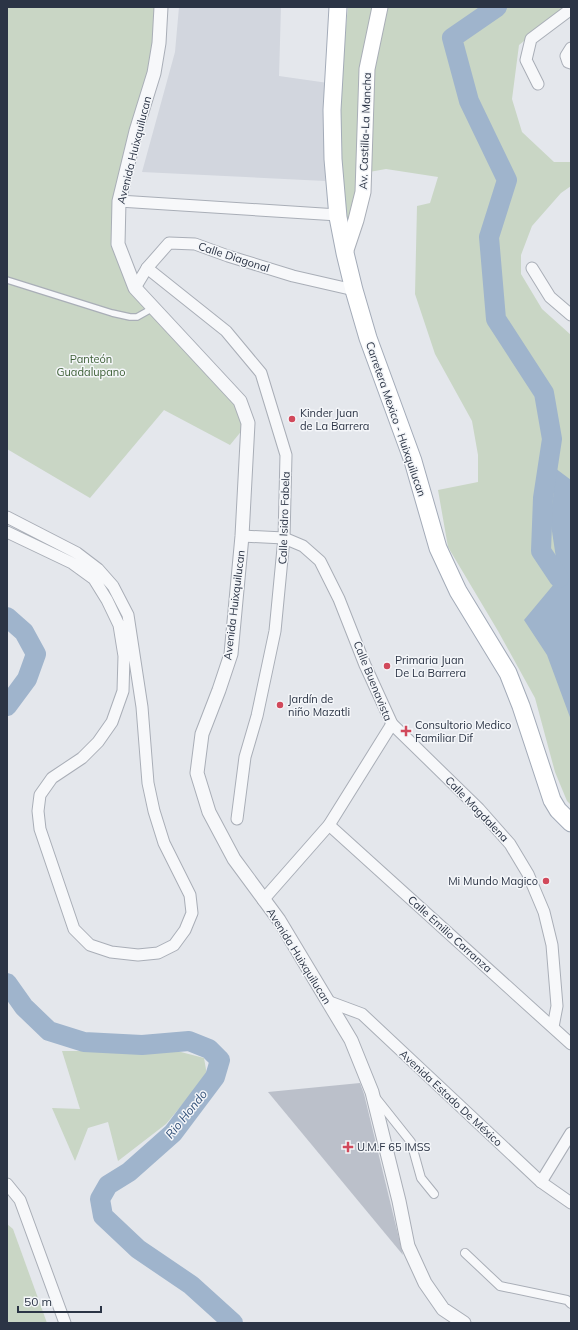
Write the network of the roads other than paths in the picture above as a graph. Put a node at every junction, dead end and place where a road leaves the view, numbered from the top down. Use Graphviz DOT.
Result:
graph roads {
  1 [pos="161,7"];
  2 [pos="338,7"];
  3 [pos="380,7"];
  4 [pos="571,9"];
  5 [pos="571,48"];
  6 [pos="571,63"];
  7 [pos="538,84"];
  8 [pos="119,201"];
  9 [pos="338,215"];
  10 [pos="344,253"];
  11 [pos="147,268"];
  12 [pos="532,268"];
  13 [pos="7,280"];
  14 [pos="135,288"];
  15 [pos="354,290"];
  16 [pos="153,308"];
  17 [pos="571,315"];
  18 [pos="7,517"];
  19 [pos="7,532"];
  20 [pos="242,536"];
  21 [pos="284,538"];
  22 [pos="392,724"];
  23 [pos="237,819"];
  24 [pos="571,823"];
  25 [pos="329,825"];
  26 [pos="263,900"];
  27 [pos="327,1001"];
  28 [pos="553,1027"];
  29 [pos="571,1044"];
  30 [pos="372,1092"];
  31 [pos="571,1134"];
  32 [pos="541,1182"];
  33 [pos="7,1184"];
  34 [pos="434,1194"];
  35 [pos="571,1203"];
  36 [pos="465,1253"];
  37 [pos="571,1304"];
  38 [pos="65,1323"];
  39 [pos="464,1323"];
  1 -- 8 [label="street, Avenida Huixquilucan"];
  2 -- 9 [label="main road, Carretera Mexico - Huixquilucan"];
  3 -- 10 [label="main road, Av. Castilla-La Mancha"];
  4 -- 7 [label="street"];
  5 -- 6 [label="street"];
  8 -- 9 [label="street"];
  8 -- 14 [label="street, Avenida Huixquilucan"];
  9 -- 10 [label="main road, Carretera Mexico - Huixquilucan"];
  10 -- 15 [label="main road, Carretera Mexico - Huixquilucan"];
  11 -- 14 [label="street, Calle Diagonal"];
  11 -- 15 [label="street, Calle Diagonal"];
  11 -- 21 [label="street, Calle Isidro Fabela"];
  12 -- 17 [label="street"];
  13 -- 16 [label="lane"];
  14 -- 16 [label="street, Avenida Huixquilucan"];
  15 -- 24 [label="main road, Carretera Mexico - Huixquilucan"];
  16 -- 20 [label="street, Avenida Huixquilucan"];
  18 -- 19 [label="street"];
  20 -- 21 [label="street, Calle Buenavista"];
  20 -- 26 [label="street, Avenida Huixquilucan"];
  21 -- 22 [label="street, Calle Buenavista"];
  21 -- 23 [label="street, Calle Isidro Fabela"];
  22 -- 25 [label="street, Calle Buenavista"];
  22 -- 28 [label="street, Calle Magdalena"];
  25 -- 26 [label="street, Calle Buenavista"];
  25 -- 28 [label="street, Calle Emilio Carranza"];
  26 -- 27 [label="street, Avenida Huixquilucan"];
  27 -- 30 [label="street, Avenida Huixquilucan"];
  27 -- 32 [label="street, Avenida Estado De México"];
  28 -- 29 [label="street, Calle Emilio Carranza"];
  30 -- 34 [label="street"];
  30 -- 39 [label="street, Avenida Huixquilucan"];
  31 -- 32 [label="street"];
  32 -- 35 [label="street, Avenida Estado De México"];
  33 -- 38 [label="street"];
  36 -- 37 [label="street"];
}
